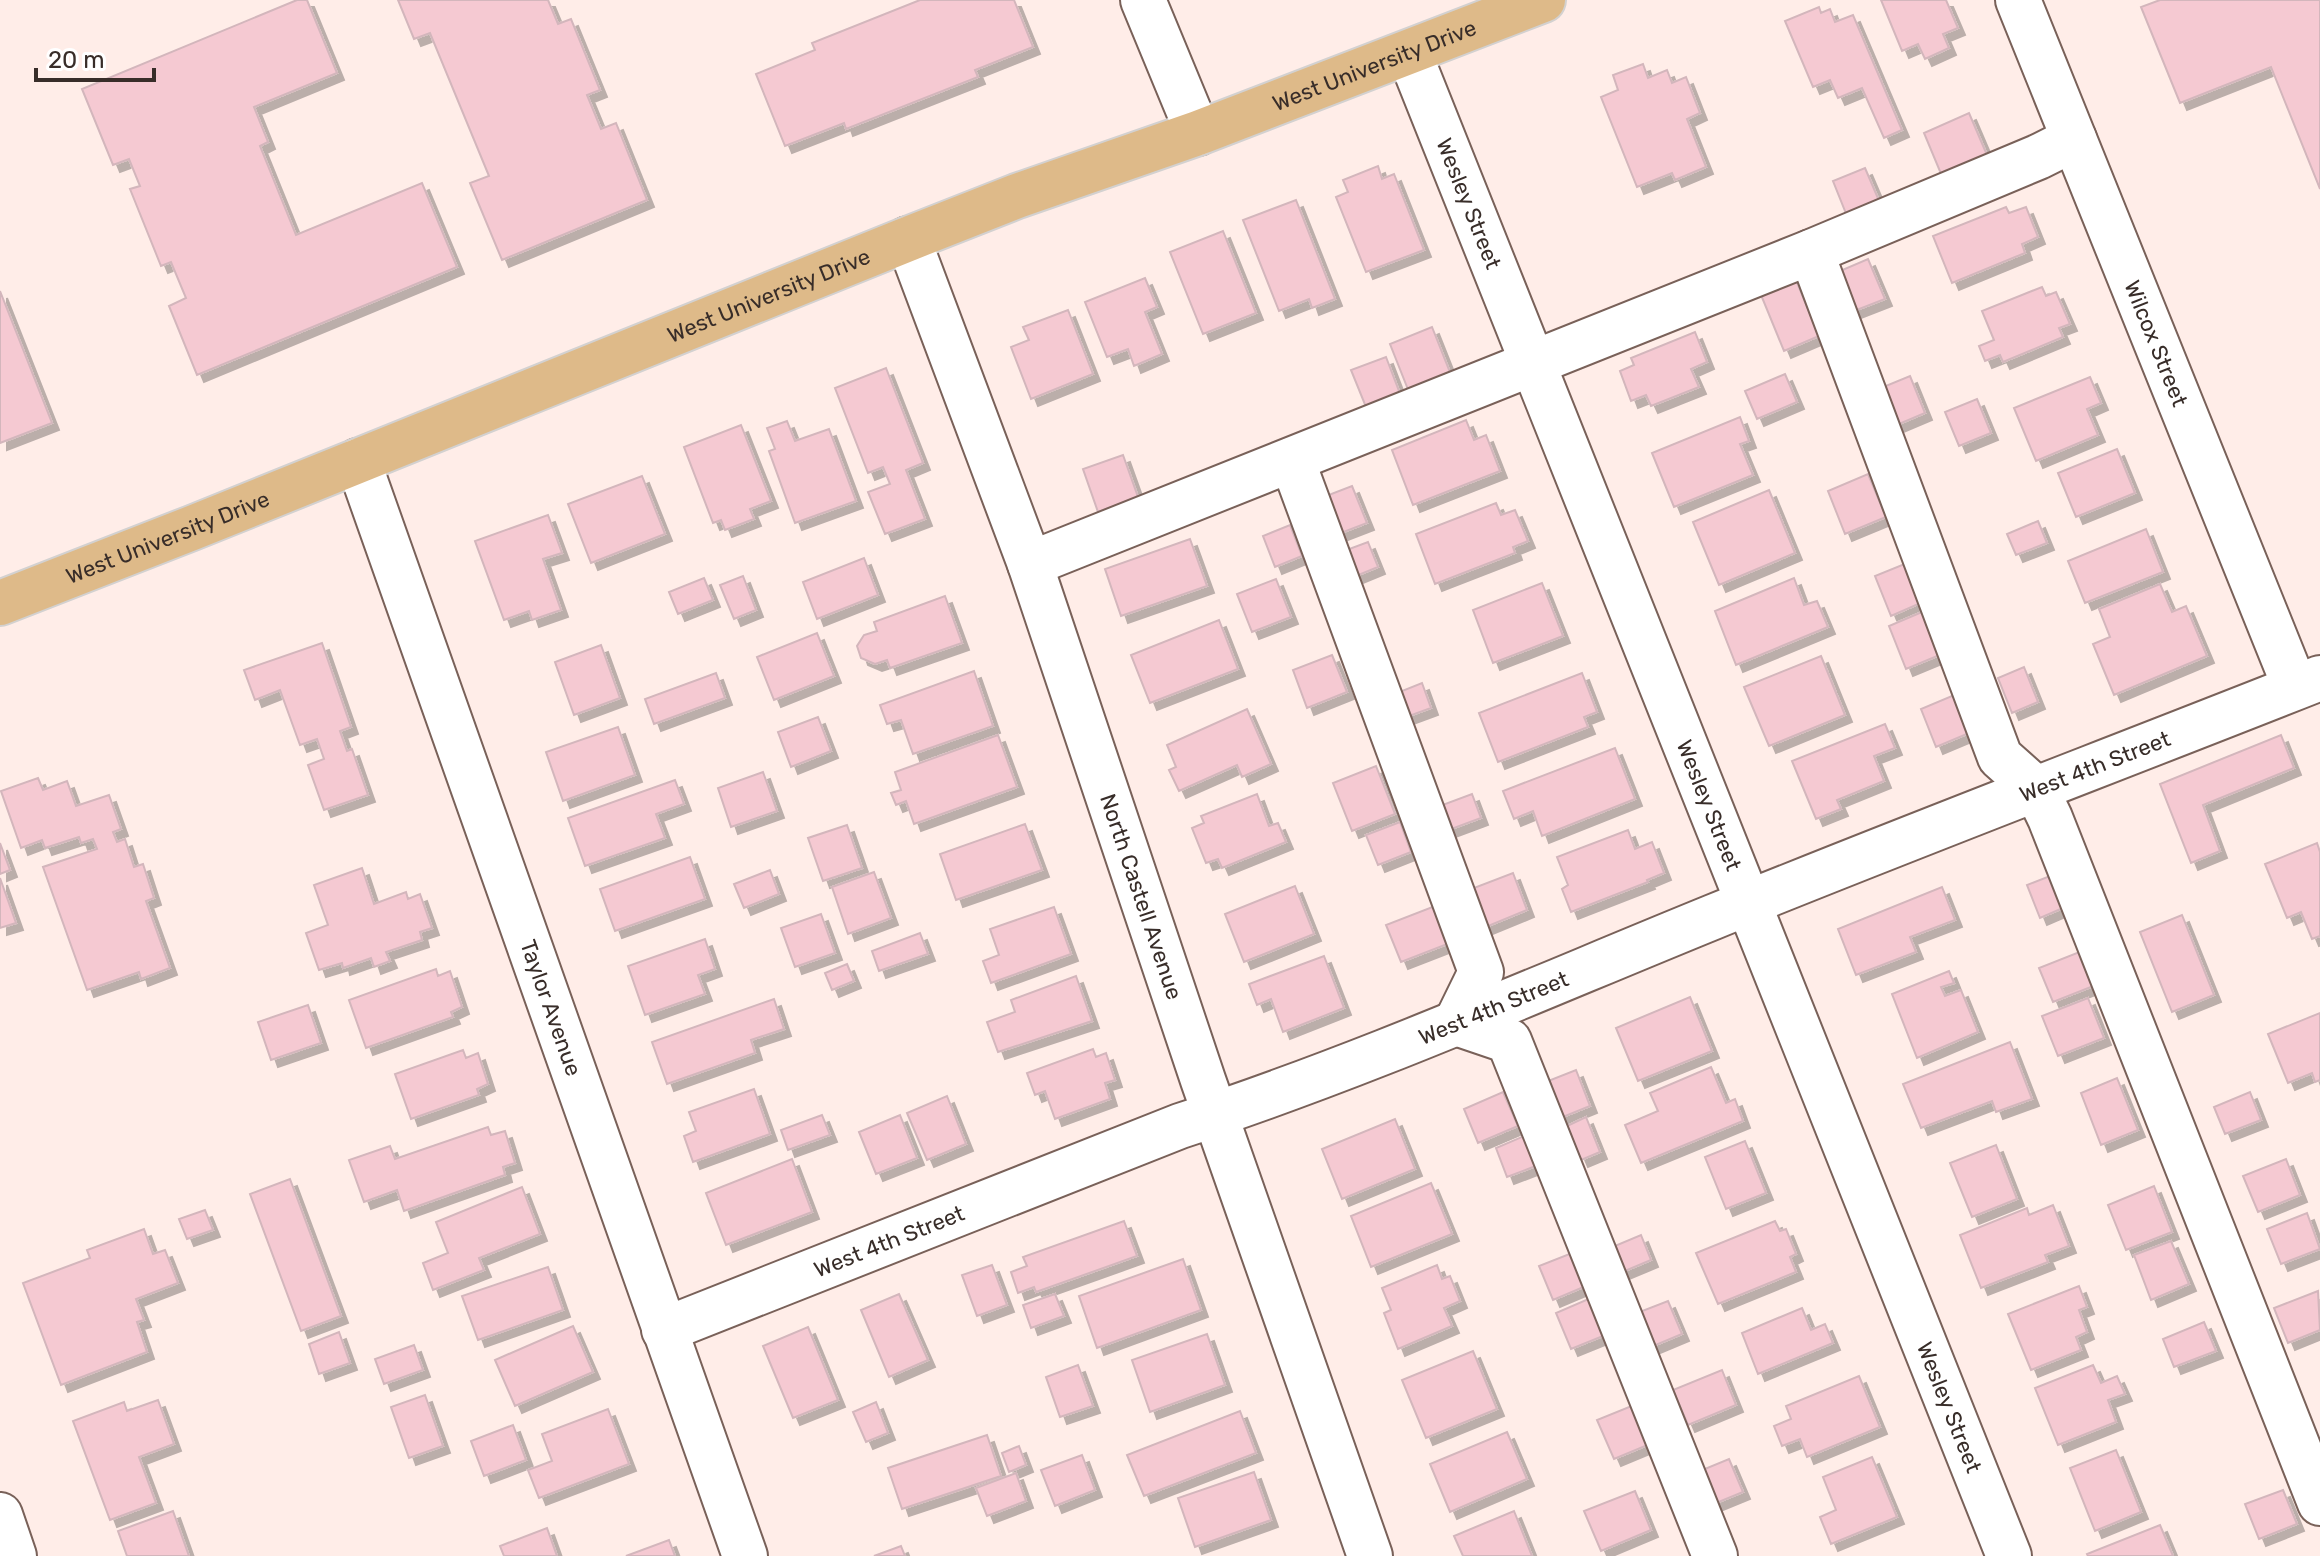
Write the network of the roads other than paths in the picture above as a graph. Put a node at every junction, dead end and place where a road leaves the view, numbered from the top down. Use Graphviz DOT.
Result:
graph roads {
  1 [pos="1143,0"];
  2 [pos="1543,0"];
  3 [pos="2018,0"];
  4 [pos="1409,53"];
  5 [pos="1198,133"];
  6 [pos="2074,139"];
  7 [pos="908,239"];
  8 [pos="1811,252"];
  9 [pos="1532,363"];
  10 [pos="1292,460"];
  11 [pos="358,461"];
  12 [pos="1030,564"];
  13 [pos="0,603"];
  14 [pos="2311,688"];
  15 [pos="2036,789"];
  16 [pos="1748,903"];
  17 [pos="1456,1023"];
  18 [pos="1215,1114"];
  19 [pos="664,1330"];
  20 [pos="2320,1503"];
  21 [pos="0,1515"];
  22 [pos="14,1556"];
  23 [pos="745,1556"];
  24 [pos="1370,1556"];
  25 [pos="1715,1556"];
  26 [pos="2009,1556"];
  1 -- 5 [label="street"];
  2 -- 4 [label="main road, West University Drive"];
  3 -- 6 [label="street, Wilcox Street"];
  4 -- 5 [label="main road, West University Drive"];
  4 -- 9 [label="street, Wesley Street"];
  5 -- 7 [label="main road, West University Drive"];
  6 -- 8 [label="street"];
  6 -- 14 [label="street, Wilcox Street"];
  7 -- 11 [label="main road, West University Drive"];
  7 -- 12 [label="street, North Castell Avenue"];
  8 -- 9 [label="street"];
  8 -- 15 [label="street"];
  9 -- 10 [label="street"];
  9 -- 16 [label="street, Wesley Street"];
  10 -- 12 [label="street"];
  10 -- 17 [label="street"];
  11 -- 13 [label="main road, West University Drive"];
  11 -- 19 [label="street, Taylor Avenue"];
  12 -- 18 [label="street, North Castell Avenue"];
  14 -- 15 [label="street, West 4th Street"];
  15 -- 16 [label="street, West 4th Street"];
  15 -- 20 [label="street"];
  16 -- 17 [label="street, West 4th Street"];
  16 -- 26 [label="street, Wesley Street"];
  17 -- 18 [label="street, West 4th Street"];
  17 -- 25 [label="street"];
  18 -- 19 [label="street, West 4th Street"];
  18 -- 24 [label="street, North Castell Avenue"];
  19 -- 23 [label="street, Taylor Avenue"];
  21 -- 22 [label="street"];
}
